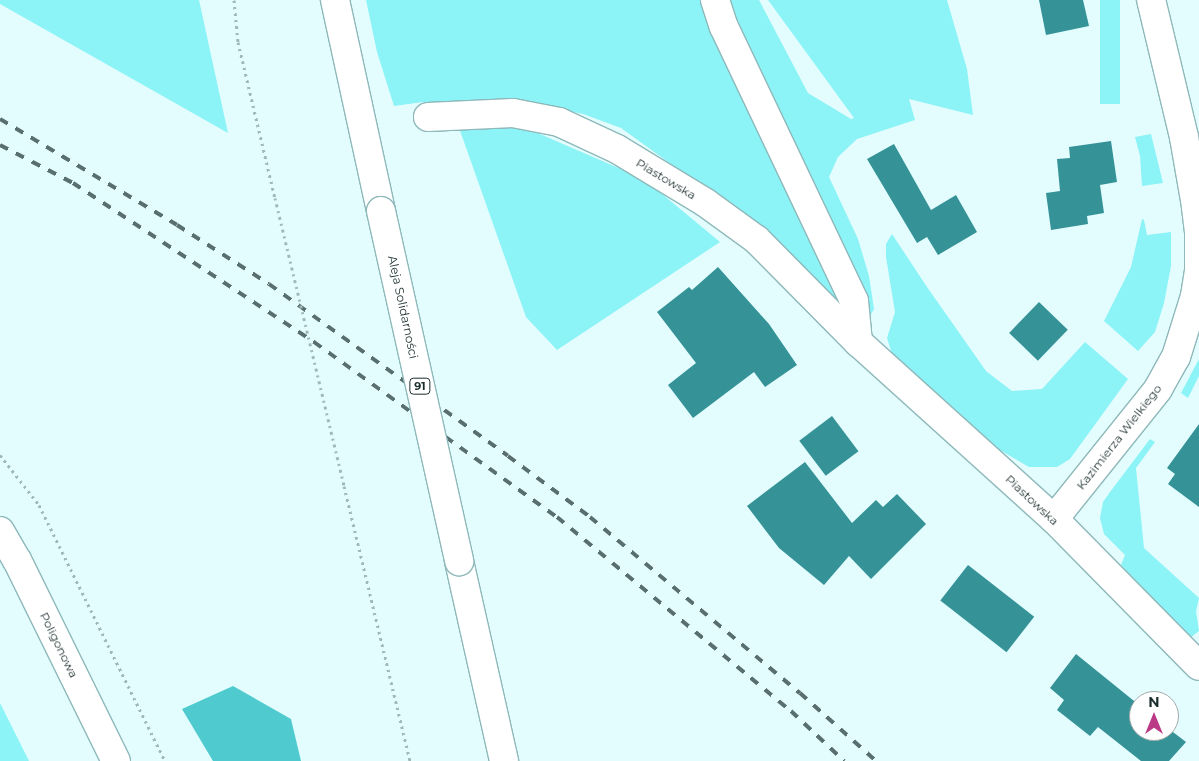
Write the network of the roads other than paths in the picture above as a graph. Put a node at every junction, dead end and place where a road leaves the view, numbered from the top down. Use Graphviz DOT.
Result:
graph roads {
  1 [pos="335,0"];
  2 [pos="716,0"];
  3 [pos="1151,0"];
  4 [pos="428,117"];
  5 [pos="1192,135"];
  6 [pos="858,342"];
  7 [pos="1054,519"];
  8 [pos="0,531"];
  9 [pos="1199,666"];
  10 [pos="116,761"];
  11 [pos="504,761"];
  1 -- 11 [label="street, Aleja Solidarności / 91, bridge"];
  2 -- 6 [label="street"];
  3 -- 5 [label="street, Kazimierza Wielkiego"];
  4 -- 6 [label="street, Piastowska"];
  5 -- 7 [label="street, Kazimierza Wielkiego"];
  6 -- 7 [label="street, Piastowska"];
  7 -- 9 [label="street, Piastowska"];
  8 -- 10 [label="street, Poligonowa"];
}
